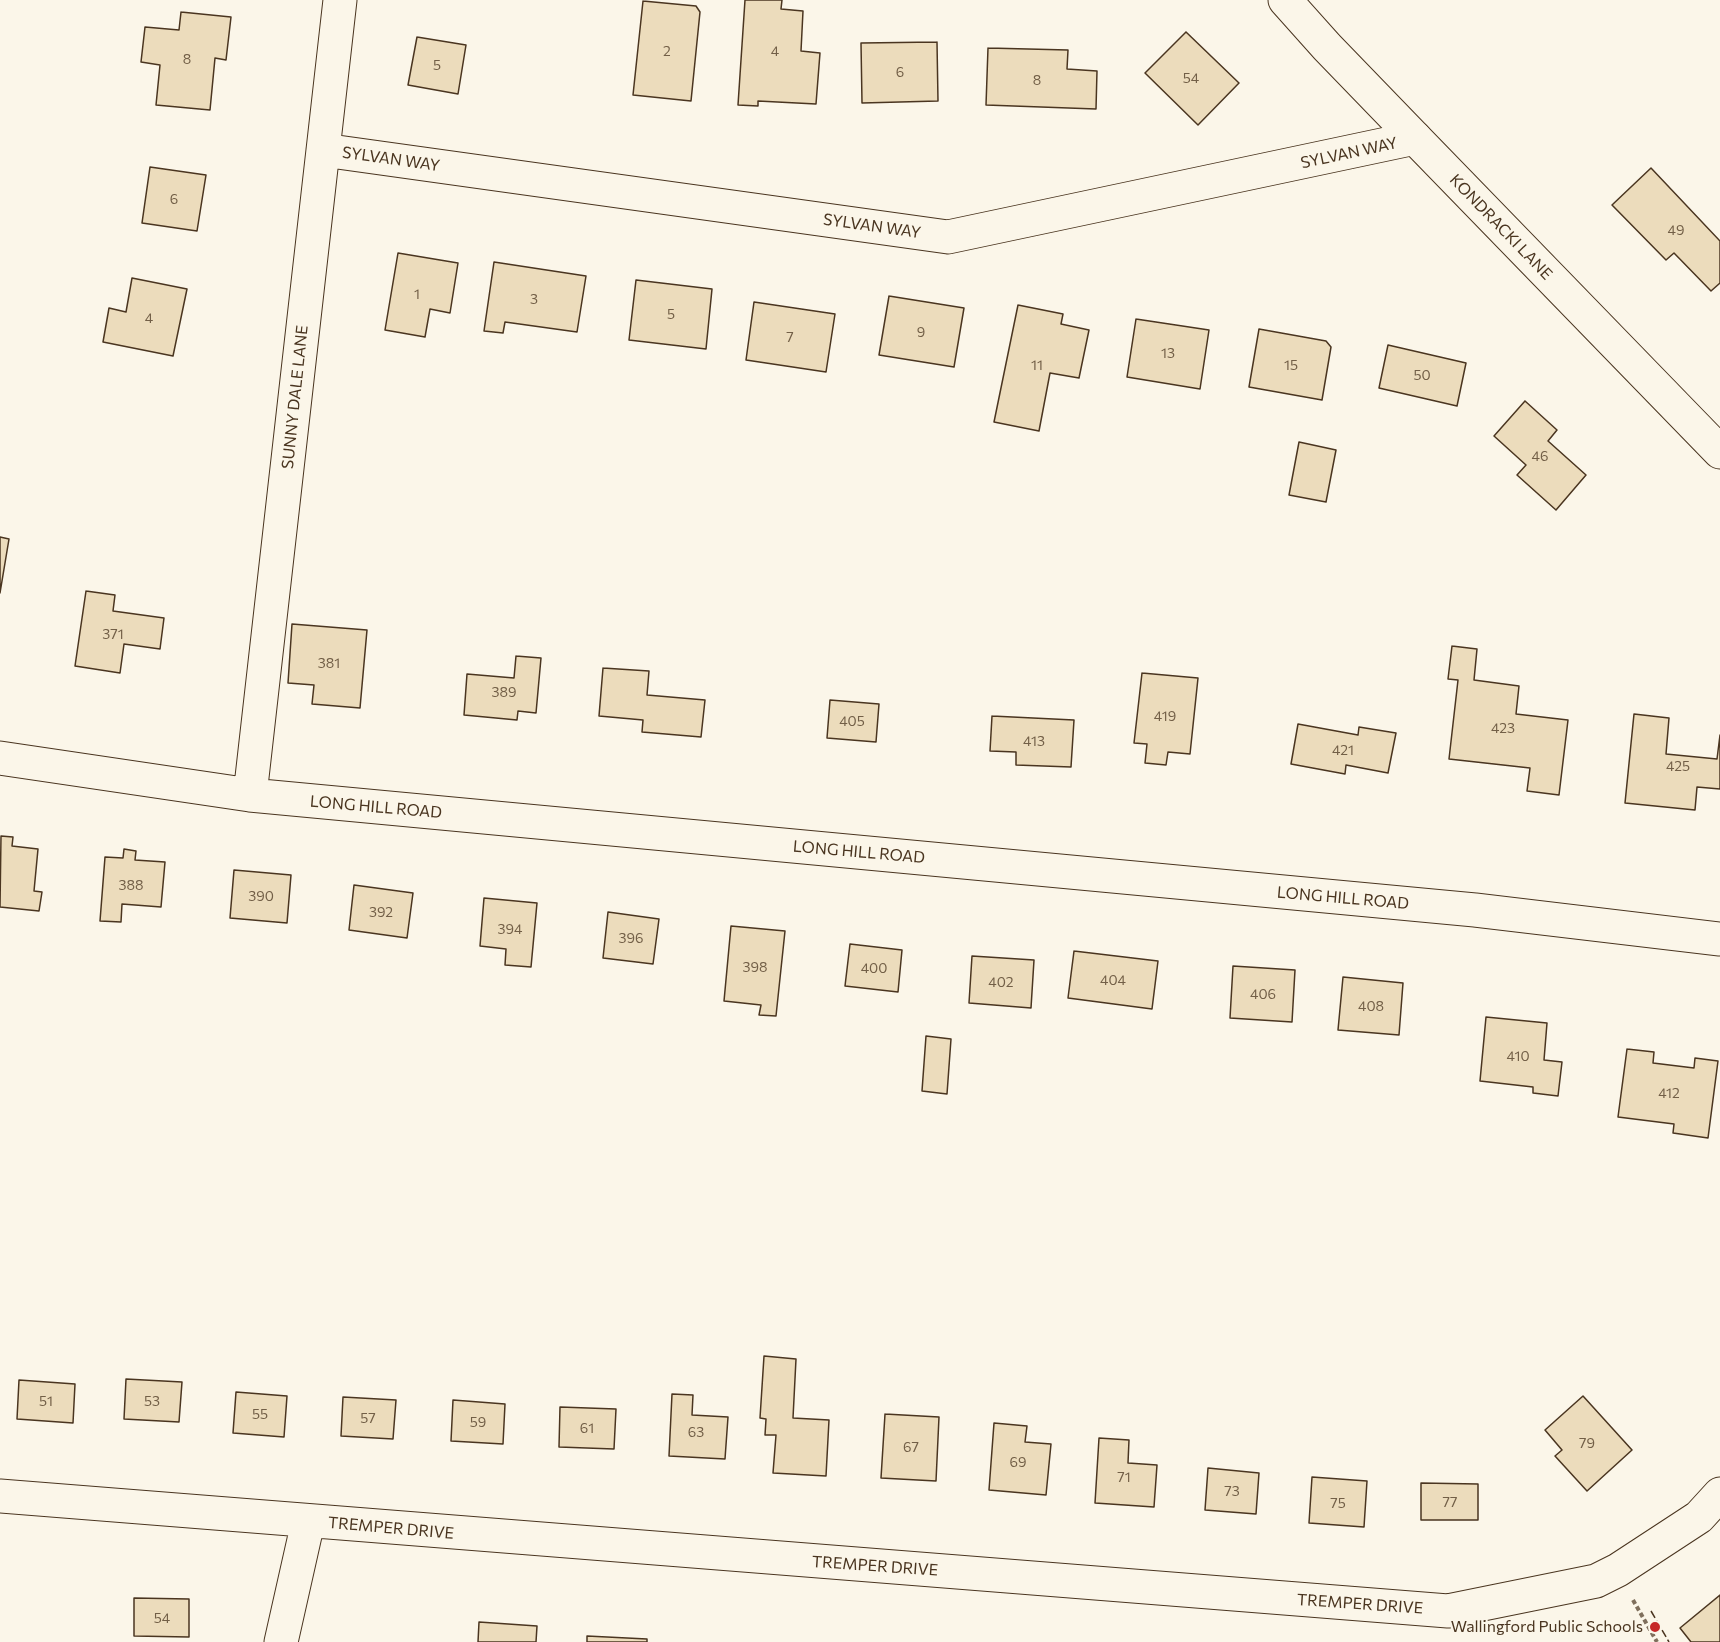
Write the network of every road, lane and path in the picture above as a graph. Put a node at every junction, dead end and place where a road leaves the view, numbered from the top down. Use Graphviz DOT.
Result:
graph roads {
  1 [pos="340,0"];
  2 [pos="1285,0"];
  3 [pos="1415,138"];
  4 [pos="323,150"];
  5 [pos="1720,452"];
  6 [pos="0,758"];
  7 [pos="250,795"];
  8 [pos="1720,939"];
  9 [pos="1720,1494"];
  10 [pos="0,1496"];
  11 [pos="308,1522"];
  12 [pos="1618,1570"];
  13 [pos="280,1642"];
  14 [pos="1657,1642"];
  1 -- 4 [label="street, SUNNY DALE LANE"];
  2 -- 3 [label="street, KONDRACKI LANE"];
  3 -- 4 [label="street, SYLVAN WAY"];
  3 -- 5 [label="street, KONDRACKI LANE"];
  4 -- 7 [label="street, SUNNY DALE LANE"];
  6 -- 7 [label="street, LONG HILL ROAD"];
  7 -- 8 [label="street, LONG HILL ROAD"];
  9 -- 12 [label="street, TREMPER DRIVE"];
  10 -- 11 [label="street, TREMPER DRIVE"];
  11 -- 12 [label="street, TREMPER DRIVE"];
  11 -- 13 [label="street"];
  12 -- 14 [label="path"];
}
